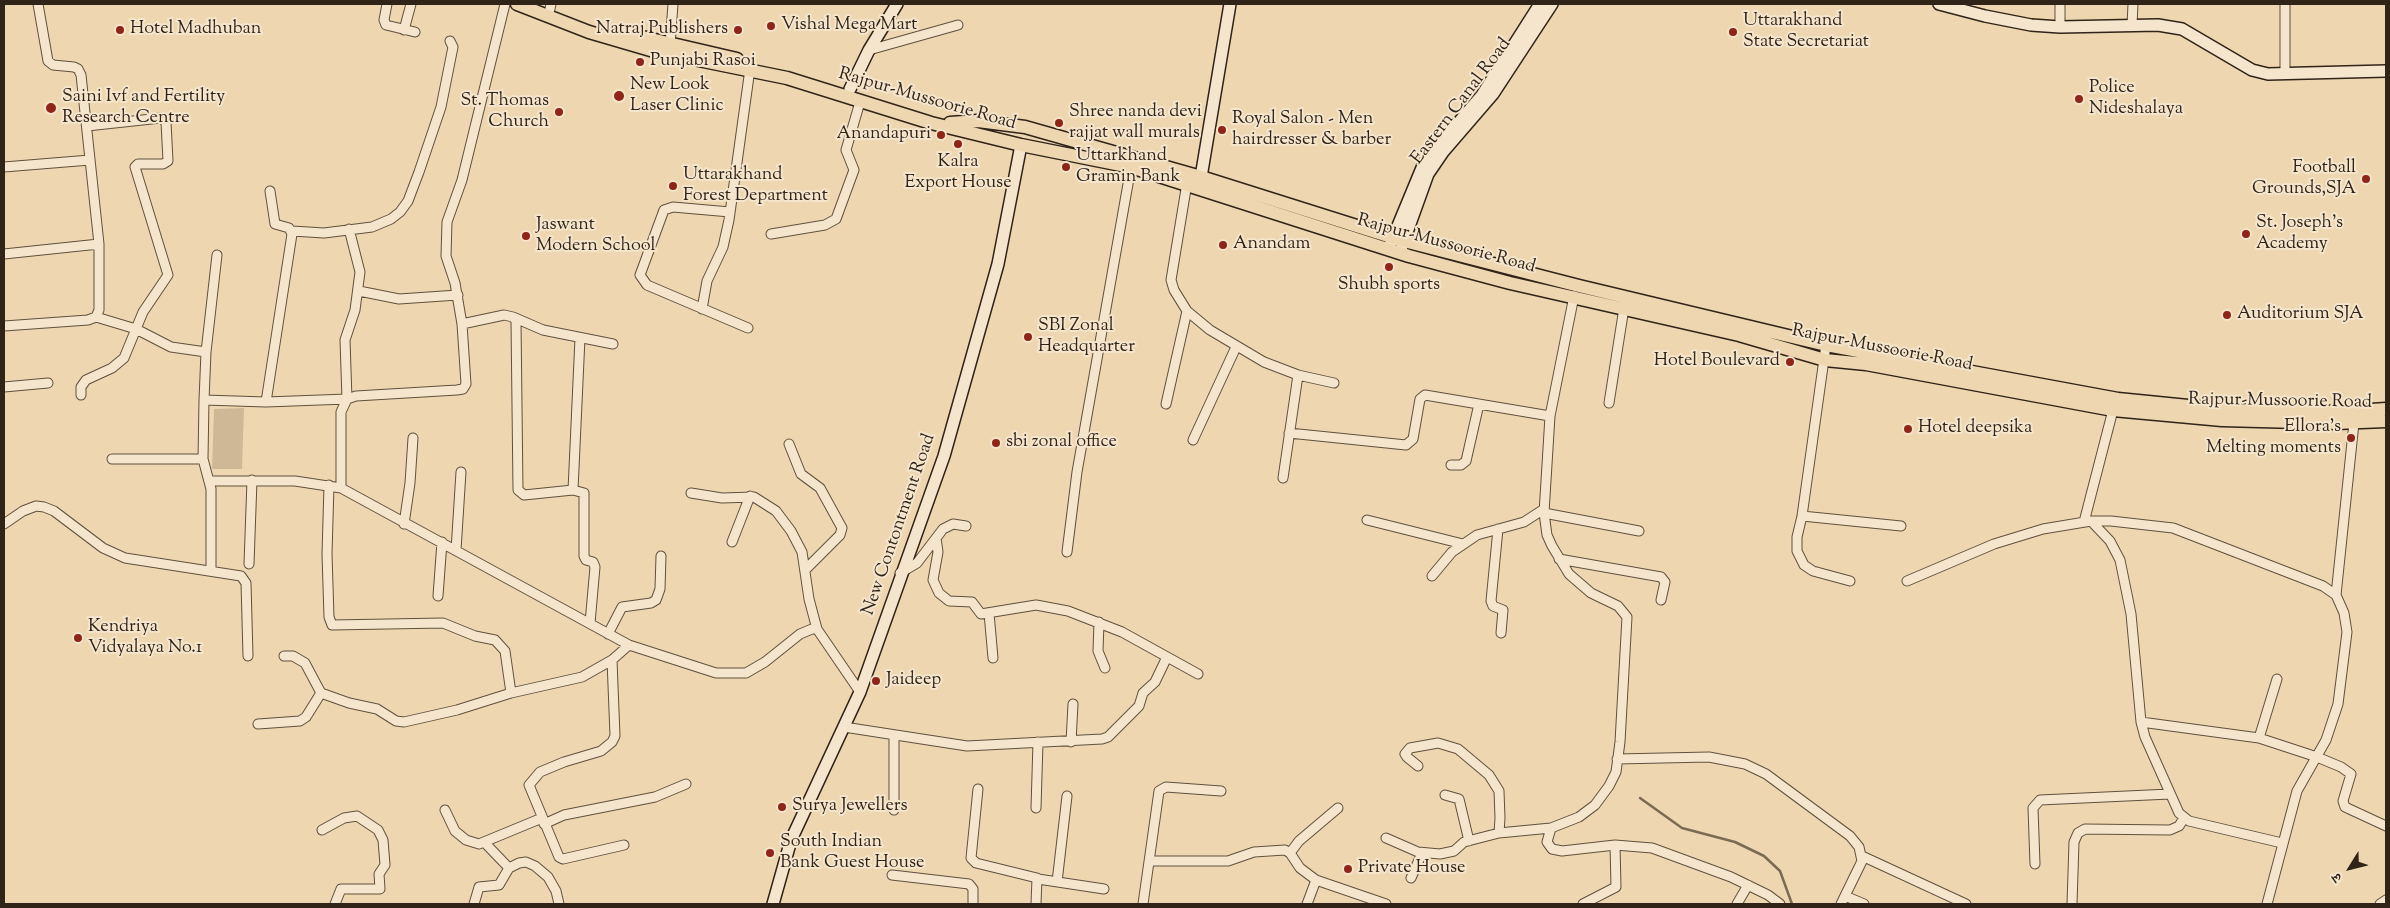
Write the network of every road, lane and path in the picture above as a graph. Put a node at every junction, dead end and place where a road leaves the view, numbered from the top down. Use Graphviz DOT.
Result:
graph roads {
  1 [pos="38,4"];
  2 [pos="387,4"];
  3 [pos="411,4"];
  4 [pos="505,4"];
  5 [pos="517,4"];
  6 [pos="538,4"];
  7 [pos="673,4"];
  8 [pos="897,4"];
  9 [pos="1230,4"];
  10 [pos="1540,4"];
  11 [pos="1552,4"];
  12 [pos="1939,4"];
  13 [pos="2060,4"];
  14 [pos="2133,4"];
  15 [pos="2285,4"];
  16 [pos="551,6"];
  17 [pos="958,25"];
  18 [pos="2132,25"];
  19 [pos="2060,27"];
  20 [pos="404,30"];
  21 [pos="415,32"];
  22 [pos="450,41"];
  23 [pos="670,45"];
  24 [pos="869,50"];
  25 [pos="750,69"];
  26 [pos="2386,71"];
  27 [pos="2285,74"];
  28 [pos="850,90"];
  29 [pos="860,102"];
  30 [pos="87,126"];
  31 [pos="1024,128"];
  32 [pos="1021,145"];
  33 [pos="1043,148"];
  34 [pos="90,160"];
  35 [pos="1017,163"];
  36 [pos="4,167"];
  37 [pos="1132,167"];
  38 [pos="1201,177"];
  39 [pos="1187,183"];
  40 [pos="270,191"];
  41 [pos="730,212"];
  42 [pos="349,229"];
  43 [pos="292,231"];
  44 [pos="771,234"];
  45 [pos="99,244"];
  46 [pos="1396,245"];
  47 [pos="4,254"];
  48 [pos="217,255"];
  49 [pos="359,291"];
  50 [pos="458,295"];
  51 [pos="1574,296"];
  52 [pos="702,308"];
  53 [pos="1624,308"];
  54 [pos="1187,311"];
  55 [pos="96,317"];
  56 [pos="514,317"];
  57 [pos="462,324"];
  58 [pos="4,326"];
  59 [pos="748,328"];
  60 [pos="136,329"];
  61 [pos="580,338"];
  62 [pos="613,344"];
  63 [pos="1826,345"];
  64 [pos="1236,348"];
  65 [pos="206,352"];
  66 [pos="1824,360"];
  67 [pos="1298,375"];
  68 [pos="48,383"];
  69 [pos="1334,383"];
  70 [pos="4,387"];
  71 [pos="81,395"];
  72 [pos="347,399"];
  73 [pos="204,400"];
  74 [pos="266,402"];
  75 [pos="1166,404"];
  76 [pos="1479,404"];
  77 [pos="1609,404"];
  78 [pos="2386,409"];
  79 [pos="2113,410"];
  80 [pos="1550,416"];
  81 [pos="2386,421"];
  82 [pos="2354,423"];
  83 [pos="1289,433"];
  84 [pos="413,438"];
  85 [pos="1193,440"];
  86 [pos="789,444"];
  87 [pos="112,459"];
  88 [pos="203,459"];
  89 [pos="1451,465"];
  90 [pos="461,472"];
  91 [pos="1283,478"];
  92 [pos="252,480"];
  93 [pos="210,481"];
  94 [pos="329,486"];
  95 [pos="341,488"];
  96 [pos="573,490"];
  97 [pos="691,493"];
  98 [pos="750,496"];
  99 [pos="1544,511"];
  100 [pos="1802,516"];
  101 [pos="1367,520"];
  102 [pos="2087,521"];
  103 [pos="4,524"];
  104 [pos="404,524"];
  105 [pos="966,526"];
  106 [pos="1902,526"];
  107 [pos="1498,529"];
  108 [pos="1639,531"];
  109 [pos="936,538"];
  110 [pos="442,542"];
  111 [pos="732,542"];
  112 [pos="1463,544"];
  113 [pos="456,550"];
  114 [pos="1067,552"];
  115 [pos="661,556"];
  116 [pos="1559,559"];
  117 [pos="250,564"];
  118 [pos="806,569"];
  119 [pos="211,571"];
  120 [pos="900,574"];
  121 [pos="1432,576"];
  122 [pos="1850,581"];
  123 [pos="1907,581"];
  124 [pos="2336,595"];
  125 [pos="438,596"];
  126 [pos="1661,600"];
  127 [pos="984,613"];
  128 [pos="1099,622"];
  129 [pos="590,623"];
  130 [pos="818,629"];
  131 [pos="1501,633"];
  132 [pos="608,634"];
  133 [pos="628,645"];
  134 [pos="248,656"];
  135 [pos="284,656"];
  136 [pos="1167,657"];
  137 [pos="993,658"];
  138 [pos="612,660"];
  139 [pos="1105,668"];
  140 [pos="1198,674"];
  141 [pos="2277,679"];
  142 [pos="860,692"];
  143 [pos="321,693"];
  144 [pos="511,693"];
  145 [pos="1073,704"];
  146 [pos="2141,722"];
  147 [pos="258,724"];
  148 [pos="844,727"];
  149 [pos="894,735"];
  150 [pos="2258,738"];
  151 [pos="1038,742"];
  152 [pos="1071,742"];
  153 [pos="2317,756"];
  154 [pos="1617,759"];
  155 [pos="1418,766"];
  156 [pos="686,784"];
  157 [pos="978,789"];
  158 [pos="1221,792"];
  159 [pos="2170,794"];
  160 [pos="1445,795"];
  161 [pos="1067,796"];
  162 [pos="1036,808"];
  163 [pos="1338,808"];
  164 [pos="445,810"];
  165 [pos="894,810"];
  166 [pos="2184,818"];
  167 [pos="543,821"];
  168 [pos="2386,826"];
  169 [pos="1551,828"];
  170 [pos="322,830"];
  171 [pos="1499,833"];
  172 [pos="1386,838"];
  173 [pos="1469,841"];
  174 [pos="484,842"];
  175 [pos="2282,843"];
  176 [pos="624,845"];
  177 [pos="1615,845"];
  178 [pos="1290,853"];
  179 [pos="1422,853"];
  180 [pos="1862,856"];
  181 [pos="1149,861"];
  182 [pos="2035,864"];
  183 [pos="509,868"];
  184 [pos="892,875"];
  185 [pos="1410,878"];
  186 [pos="1038,879"];
  187 [pos="1316,880"];
  188 [pos="1057,882"];
  189 [pos="1748,885"];
  190 [pos="1104,889"];
  191 [pos="1843,900"];
  192 [pos="2386,900"];
  193 [pos="335,904"];
  194 [pos="474,904"];
  195 [pos="559,904"];
  196 [pos="773,904"];
  197 [pos="973,904"];
  198 [pos="1036,904"];
  199 [pos="1143,904"];
  200 [pos="1307,904"];
  201 [pos="1386,904"];
  202 [pos="1583,904"];
  203 [pos="1737,904"];
  204 [pos="1780,904"];
  205 [pos="1864,904"];
  206 [pos="1966,904"];
  207 [pos="2072,904"];
  208 [pos="2267,904"];
  209 [pos="2380,904"];
  1 -- 30 [label="street"];
  2 -- 20 [label="street"];
  3 -- 20 [label="street"];
  4 -- 50 [label="street"];
  5 -- 25 [label="main road, Rajpur-Mussoorie Road"];
  6 -- 16 [label="main road, Rajpur-Mussoorie Road"];
  7 -- 23 [label="street"];
  8 -- 24 [label="street"];
  9 -- 38 [label="street"];
  10 -- 46 [label="street, Eastern Canal Road"];
  11 -- 46 [label="street, Eastern Canal Road"];
  12 -- 19 [label="street"];
  13 -- 19 [label="street"];
  14 -- 18 [label="street"];
  15 -- 27 [label="street"];
  16 -- 23 [label="main road, Rajpur-Mussoorie Road"];
  17 -- 24 [label="street"];
  18 -- 19 [label="street"];
  18 -- 27 [label="street"];
  20 -- 21 [label="street"];
  22 -- 42 [label="street"];
  23 -- 28 [label="main road, Rajpur-Mussoorie Road"];
  24 -- 28 [label="street"];
  25 -- 29 [label="main road, Rajpur-Mussoorie Road"];
  25 -- 41 [label="street"];
  26 -- 27 [label="street"];
  28 -- 31 [label="main road, Rajpur-Mussoorie Road"];
  29 -- 32 [label="main road, Rajpur-Mussoorie Road"];
  29 -- 44 [label="street"];
  30 -- 34 [label="street"];
  30 -- 60 [label="street"];
  31 -- 32 [label="main road"];
  31 -- 32 [label="main road"];
  31 -- 38 [label="main road, Rajpur-Mussoorie Road"];
  32 -- 33 [label="main road, Rajpur-Mussoorie Road"];
  32 -- 35 [label="street, New Contontment Road"];
  33 -- 35 [label="street"];
  33 -- 37 [label="main road, Rajpur-Mussoorie Road"];
  34 -- 36 [label="street"];
  34 -- 45 [label="street"];
  35 -- 120 [label="street, New Contontment Road"];
  37 -- 39 [label="main road, Rajpur-Mussoorie Road"];
  37 -- 114 [label="street"];
  38 -- 46 [label="main road, Rajpur-Mussoorie Road"];
  39 -- 46 [label="main road, Rajpur-Mussoorie Road"];
  39 -- 54 [label="street"];
  40 -- 43 [label="street"];
  41 -- 52 [label="street"];
  41 -- 52 [label="street"];
  42 -- 43 [label="street"];
  42 -- 49 [label="street"];
  43 -- 74 [label="street"];
  45 -- 47 [label="street"];
  45 -- 55 [label="street"];
  46 -- 51 [label="main road, Rajpur-Mussoorie Road"];
  46 -- 63 [label="main road, Rajpur-Mussoorie Road"];
  48 -- 65 [label="street"];
  49 -- 50 [label="street"];
  49 -- 72 [label="street"];
  50 -- 57 [label="street"];
  51 -- 53 [label="main road, Rajpur-Mussoorie Road"];
  51 -- 80 [label="street"];
  52 -- 59 [label="street"];
  53 -- 66 [label="main road, Rajpur-Mussoorie Road"];
  53 -- 77 [label="street"];
  54 -- 64 [label="street"];
  54 -- 75 [label="street"];
  55 -- 58 [label="street"];
  55 -- 60 [label="street"];
  56 -- 57 [label="street"];
  56 -- 61 [label="street"];
  56 -- 96 [label="street"];
  57 -- 72 [label="street"];
  60 -- 65 [label="street"];
  60 -- 71 [label="street"];
  61 -- 62 [label="street"];
  61 -- 96 [label="street"];
  63 -- 66 [label="street"];
  63 -- 78 [label="main road, Rajpur-Mussoorie Road"];
  64 -- 67 [label="street"];
  64 -- 85 [label="street"];
  65 -- 73 [label="street"];
  66 -- 79 [label="main road, Rajpur-Mussoorie Road"];
  66 -- 100 [label="street"];
  67 -- 69 [label="street"];
  67 -- 83 [label="street"];
  68 -- 70 [label="street"];
  72 -- 74 [label="street"];
  72 -- 95 [label="street"];
  73 -- 74 [label="street"];
  73 -- 88 [label="street"];
  76 -- 80 [label="street"];
  76 -- 83 [label="street"];
  76 -- 89 [label="street"];
  79 -- 82 [label="main road, Rajpur-Mussoorie Road"];
  79 -- 102 [label="street"];
  80 -- 99 [label="street"];
  81 -- 82 [label="main road, Rajpur-Mussoorie Road"];
  82 -- 124 [label="street"];
  83 -- 91 [label="street"];
  84 -- 104 [label="street"];
  86 -- 118 [label="street"];
  87 -- 88 [label="street"];
  88 -- 93 [label="street"];
  90 -- 113 [label="street"];
  92 -- 93 [label="street"];
  92 -- 94 [label="street"];
  92 -- 117 [label="street"];
  93 -- 119 [label="street"];
  94 -- 95 [label="street"];
  94 -- 144 [label="street"];
  95 -- 104 [label="street"];
  96 -- 129 [label="street"];
  97 -- 98 [label="street"];
  98 -- 111 [label="street"];
  98 -- 118 [label="street"];
  99 -- 107 [label="street"];
  99 -- 108 [label="street"];
  99 -- 116 [label="street"];
  100 -- 106 [label="street"];
  100 -- 122 [label="street"];
  101 -- 112 [label="street"];
  102 -- 123 [label="street"];
  102 -- 124 [label="street"];
  102 -- 146 [label="street"];
  103 -- 119 [label="street"];
  104 -- 110 [label="street"];
  105 -- 109 [label="street"];
  107 -- 112 [label="street"];
  107 -- 131 [label="street"];
  109 -- 120 [label="street"];
  109 -- 127 [label="street"];
  110 -- 113 [label="street"];
  110 -- 125 [label="street"];
  112 -- 121 [label="street"];
  113 -- 129 [label="street"];
  115 -- 132 [label="street"];
  116 -- 126 [label="street"];
  116 -- 154 [label="street"];
  118 -- 130 [label="street"];
  119 -- 134 [label="street"];
  120 -- 142 [label="street, New Contontment Road"];
  124 -- 153 [label="street"];
  127 -- 128 [label="street"];
  127 -- 137 [label="street"];
  128 -- 136 [label="street"];
  128 -- 139 [label="street"];
  129 -- 132 [label="street"];
  130 -- 133 [label="street"];
  130 -- 142 [label="street"];
  132 -- 133 [label="street"];
  133 -- 138 [label="street"];
  135 -- 143 [label="street"];
  136 -- 140 [label="street"];
  136 -- 152 [label="street"];
  138 -- 144 [label="street"];
  138 -- 167 [label="street"];
  141 -- 150 [label="street"];
  142 -- 148 [label="street, New Contontment Road"];
  143 -- 144 [label="street"];
  143 -- 147 [label="street"];
  145 -- 152 [label="street"];
  146 -- 150 [label="street"];
  146 -- 159 [label="street"];
  148 -- 149 [label="street"];
  148 -- 196 [label="street, New Contontment Road"];
  149 -- 151 [label="street"];
  149 -- 165 [label="street"];
  150 -- 153 [label="street"];
  151 -- 152 [label="street"];
  151 -- 162 [label="street"];
  153 -- 168 [label="street"];
  153 -- 175 [label="street"];
  154 -- 169 [label="street"];
  154 -- 180 [label="street"];
  155 -- 171 [label="street"];
  156 -- 167 [label="street"];
  157 -- 186 [label="street"];
  158 -- 181 [label="street"];
  159 -- 166 [label="street"];
  159 -- 182 [label="street"];
  160 -- 173 [label="street"];
  161 -- 188 [label="street"];
  163 -- 178 [label="street"];
  164 -- 174 [label="street"];
  166 -- 175 [label="street"];
  166 -- 207 [label="street"];
  167 -- 174 [label="street"];
  167 -- 176 [label="street"];
  169 -- 171 [label="street"];
  169 -- 177 [label="street"];
  170 -- 193 [label="street"];
  171 -- 173 [label="street"];
  172 -- 179 [label="street"];
  173 -- 179 [label="street"];
  174 -- 183 [label="street"];
  175 -- 208 [label="street"];
  177 -- 189 [label="street"];
  177 -- 202 [label="street"];
  178 -- 181 [label="street"];
  178 -- 187 [label="street"];
  179 -- 185 [label="street"];
  180 -- 191 [label="street"];
  180 -- 206 [label="street"];
  181 -- 199 [label="street"];
  183 -- 194 [label="street"];
  183 -- 195 [label="street"];
  184 -- 197 [label="street"];
  186 -- 188 [label="street"];
  186 -- 198 [label="street"];
  187 -- 200 [label="street"];
  187 -- 201 [label="street"];
  188 -- 190 [label="street"];
  189 -- 203 [label="street"];
  189 -- 204 [label="street"];
  191 -- 205 [label="street"];
  192 -- 209 [label="street"];
}
